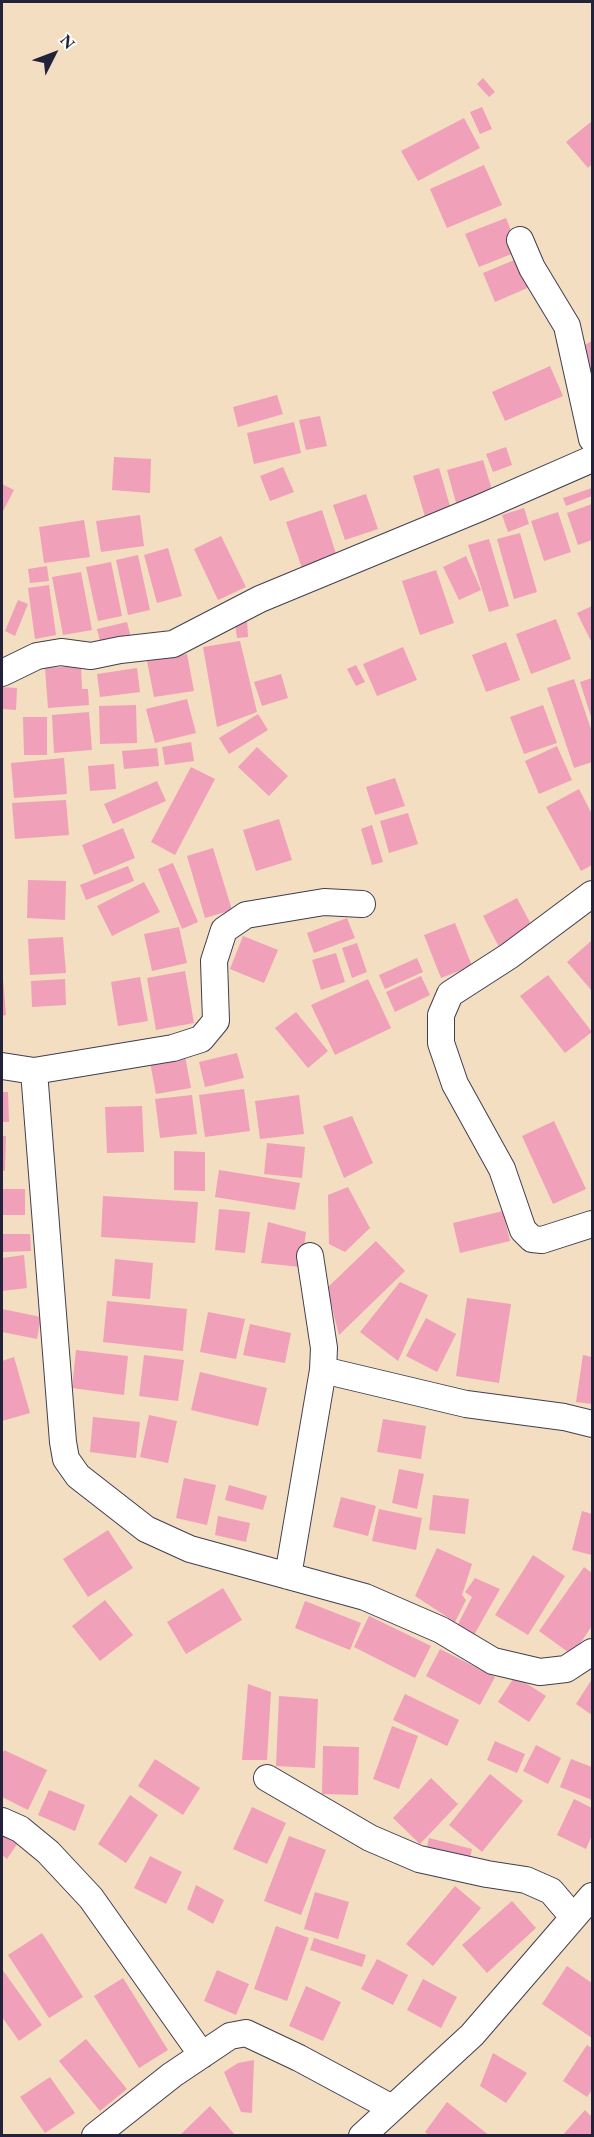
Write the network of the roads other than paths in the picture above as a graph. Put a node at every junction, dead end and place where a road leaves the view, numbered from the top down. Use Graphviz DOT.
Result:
graph roads {
  1 [pos="520,240"];
  2 [pos="592,439"];
  3 [pos="592,459"];
  4 [pos="2,673"];
  5 [pos="592,894"];
  6 [pos="362,904"];
  7 [pos="2,1066"];
  8 [pos="34,1071"];
  9 [pos="592,1224"];
  10 [pos="310,1256"];
  11 [pos="322,1370"];
  12 [pos="592,1424"];
  13 [pos="288,1576"];
  14 [pos="592,1652"];
  15 [pos="267,1778"];
  16 [pos="2,1821"];
  17 [pos="592,1896"];
  18 [pos="573,1917"];
  19 [pos="202,2055"];
  20 [pos="392,2108"];
  21 [pos="95,2136"];
  22 [pos="362,2136"];
  1 -- 2 [label="street"];
  3 -- 4 [label="street"];
  5 -- 9 [label="street"];
  6 -- 8 [label="street"];
  7 -- 8 [label="street"];
  8 -- 13 [label="street"];
  10 -- 11 [label="street"];
  11 -- 12 [label="street"];
  11 -- 13 [label="street"];
  13 -- 14 [label="street"];
  15 -- 18 [label="street"];
  16 -- 19 [label="street"];
  17 -- 18 [label="street"];
  18 -- 20 [label="street"];
  19 -- 20 [label="street"];
  19 -- 21 [label="street"];
  20 -- 22 [label="street"];
}
